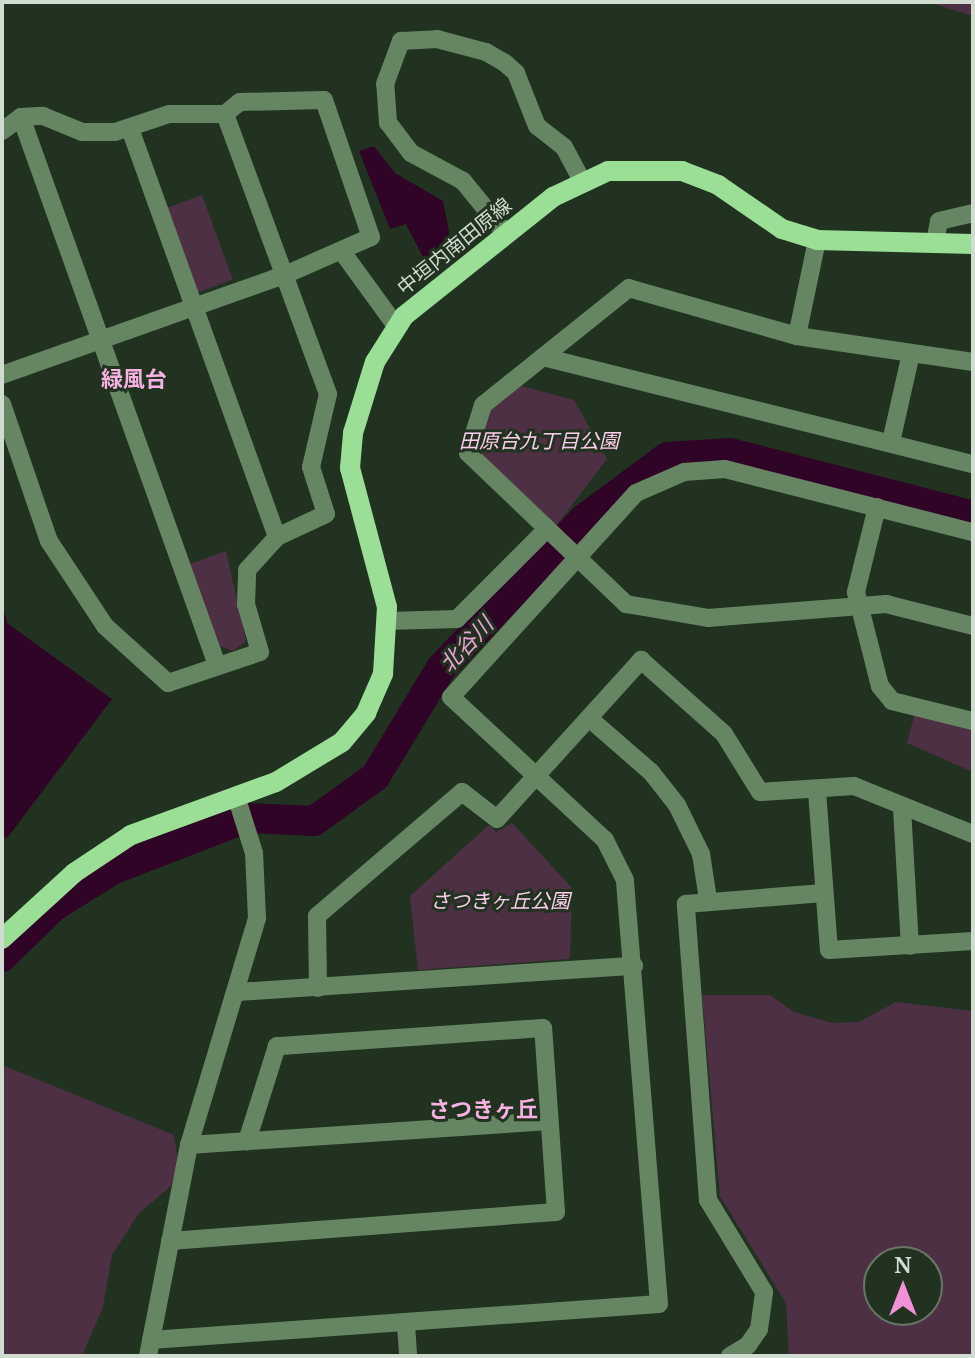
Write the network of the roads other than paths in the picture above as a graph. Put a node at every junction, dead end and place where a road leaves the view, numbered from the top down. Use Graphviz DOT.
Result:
graph roads {
  1 [pos="225,114"];
  2 [pos="21,117"];
  3 [pos="130,129"];
  4 [pos="2,131"];
  5 [pos="582,181"];
  6 [pos="973,213"];
  7 [pos="507,235"];
  8 [pos="817,240"];
  9 [pos="935,242"];
  10 [pos="973,244"];
  11 [pos="343,253"];
  12 [pos="287,274"];
  13 [pos="194,306"];
  14 [pos="396,326"];
  15 [pos="797,336"];
  16 [pos="102,339"];
  17 [pos="911,353"];
  18 [pos="543,357"];
  19 [pos="973,362"];
  20 [pos="2,375"];
  21 [pos="2,404"];
  22 [pos="891,442"];
  23 [pos="973,464"];
  24 [pos="877,507"];
  25 [pos="548,530"];
  26 [pos="973,532"];
  27 [pos="277,537"];
  28 [pos="576,558"];
  29 [pos="858,604"];
  30 [pos="387,621"];
  31 [pos="973,626"];
  32 [pos="217,665"];
  33 [pos="590,719"];
  34 [pos="973,721"];
  35 [pos="535,778"];
  36 [pos="817,791"];
  37 [pos="236,797"];
  38 [pos="902,808"];
  39 [pos="973,834"];
  40 [pos="824,893"];
  41 [pos="708,899"];
  42 [pos="2,939"];
  43 [pos="973,941"];
  44 [pos="910,946"];
  45 [pos="634,966"];
  46 [pos="318,988"];
  47 [pos="238,992"];
  48 [pos="549,1121"];
  49 [pos="247,1141"];
  50 [pos="189,1145"];
  51 [pos="170,1241"];
  52 [pos="406,1325"];
  53 [pos="149,1348"];
  54 [pos="408,1356"];
  55 [pos="730,1356"];
  1 -- 3 [label="street"];
  1 -- 11 [label="street"];
  1 -- 12 [label="street"];
  2 -- 3 [label="street"];
  2 -- 4 [label="street"];
  2 -- 16 [label="street"];
  3 -- 13 [label="street"];
  5 -- 7 [label="main road, 中垣内南田原線"];
  5 -- 7 [label="street"];
  5 -- 8 [label="main road, 中垣内南田原線"];
  6 -- 9 [label="street"];
  7 -- 14 [label="main road, 中垣内南田原線"];
  8 -- 9 [label="main road, 中垣内南田原線"];
  8 -- 15 [label="street"];
  9 -- 10 [label="main road, 中垣内南田原線"];
  11 -- 12 [label="street"];
  11 -- 14 [label="street"];
  12 -- 13 [label="street"];
  12 -- 27 [label="street"];
  13 -- 16 [label="street"];
  13 -- 27 [label="street"];
  14 -- 30 [label="main road, 中垣内南田原線"];
  15 -- 17 [label="street"];
  15 -- 18 [label="street"];
  16 -- 20 [label="street"];
  16 -- 32 [label="street"];
  17 -- 19 [label="street"];
  17 -- 22 [label="street"];
  18 -- 22 [label="street"];
  18 -- 25 [label="street"];
  21 -- 32 [label="street"];
  22 -- 23 [label="street"];
  24 -- 26 [label="street"];
  24 -- 28 [label="street"];
  24 -- 29 [label="street"];
  25 -- 28 [label="street"];
  25 -- 30 [label="street"];
  27 -- 32 [label="street"];
  28 -- 29 [label="street"];
  28 -- 35 [label="street"];
  29 -- 31 [label="street"];
  29 -- 34 [label="street"];
  30 -- 37 [label="main road, 中垣内南田原線"];
  33 -- 35 [label="street"];
  33 -- 36 [label="street"];
  33 -- 41 [label="street"];
  35 -- 45 [label="street"];
  35 -- 46 [label="street"];
  36 -- 38 [label="street"];
  36 -- 40 [label="street"];
  37 -- 42 [label="main road, 中垣内南田原線"];
  37 -- 47 [label="street"];
  38 -- 39 [label="street"];
  38 -- 44 [label="street"];
  40 -- 41 [label="street"];
  40 -- 44 [label="street"];
  41 -- 55 [label="street"];
  43 -- 44 [label="street"];
  45 -- 46 [label="street"];
  45 -- 52 [label="street"];
  46 -- 47 [label="street"];
  47 -- 50 [label="street"];
  48 -- 49 [label="street"];
  48 -- 49 [label="street"];
  48 -- 51 [label="street"];
  49 -- 50 [label="street"];
  50 -- 51 [label="street"];
  51 -- 53 [label="street"];
  52 -- 53 [label="street"];
  52 -- 54 [label="street"];
}
